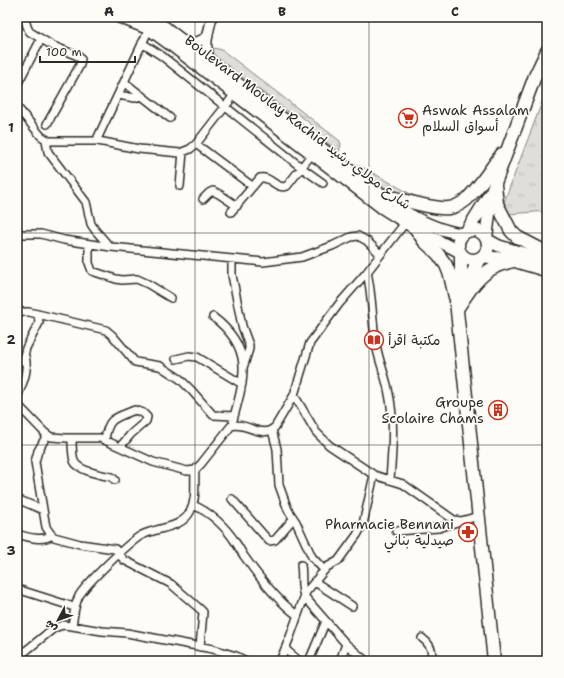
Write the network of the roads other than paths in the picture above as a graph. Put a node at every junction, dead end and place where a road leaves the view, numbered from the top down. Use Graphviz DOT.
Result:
graph roads {
  1 [pos="24,17"];
  2 [pos="119,17"];
  3 [pos="148,17"];
  4 [pos="212,17"];
  5 [pos="149,29"];
  6 [pos="208,36"];
  7 [pos="41,39"];
  8 [pos="183,42"];
  9 [pos="142,43"];
  10 [pos="547,51"];
  11 [pos="211,63"];
  12 [pos="124,82"];
  13 [pos="17,85"];
  14 [pos="235,94"];
  15 [pos="118,95"];
  16 [pos="141,95"];
  17 [pos="17,107"];
  18 [pos="225,107"];
  19 [pos="170,118"];
  20 [pos="47,124"];
  21 [pos="46,140"];
  22 [pos="98,141"];
  23 [pos="196,144"];
  24 [pos="508,147"];
  25 [pos="183,152"];
  26 [pos="312,154"];
  27 [pos="302,168"];
  28 [pos="324,183"];
  29 [pos="180,186"];
  30 [pos="252,186"];
  31 [pos="493,187"];
  32 [pos="380,194"];
  33 [pos="204,199"];
  34 [pos="237,206"];
  35 [pos="231,212"];
  36 [pos="405,223"];
  37 [pos="416,229"];
  38 [pos="465,232"];
  39 [pos="17,234"];
  40 [pos="486,239"];
  41 [pos="89,244"];
  42 [pos="110,247"];
  43 [pos="460,253"];
  44 [pos="380,254"];
  45 [pos="547,255"];
  46 [pos="481,258"];
  47 [pos="232,260"];
  48 [pos="547,260"];
  49 [pos="513,261"];
  50 [pos="547,271"];
  51 [pos="367,272"];
  52 [pos="171,298"];
  53 [pos="457,306"];
  54 [pos="17,314"];
  55 [pos="38,314"];
  56 [pos="213,317"];
  57 [pos="24,356"];
  58 [pos="176,359"];
  59 [pos="17,363"];
  60 [pos="244,365"];
  61 [pos="242,384"];
  62 [pos="294,395"];
  63 [pos="17,397"];
  64 [pos="17,404"];
  65 [pos="234,416"];
  66 [pos="232,426"];
  67 [pos="272,430"];
  68 [pos="47,435"];
  69 [pos="72,438"];
  70 [pos="105,440"];
  71 [pos="120,447"];
  72 [pos="195,470"];
  73 [pos="374,475"];
  74 [pos="115,480"];
  75 [pos="390,480"];
  76 [pos="17,499"];
  77 [pos="232,499"];
  78 [pos="193,505"];
  79 [pos="43,510"];
  80 [pos="479,516"];
  81 [pos="293,519"];
  82 [pos="460,521"];
  83 [pos="396,531"];
  84 [pos="52,535"];
  85 [pos="19,536"];
  86 [pos="119,554"];
  87 [pos="301,565"];
  88 [pos="324,570"];
  89 [pos="314,582"];
  90 [pos="17,589"];
  91 [pos="304,596"];
  92 [pos="74,606"];
  93 [pos="352,606"];
  94 [pos="297,615"];
  95 [pos="326,621"];
  96 [pos="72,626"];
  97 [pos="422,638"];
  98 [pos="346,644"];
  99 [pos="200,647"];
  100 [pos="285,649"];
  101 [pos="17,658"];
  102 [pos="246,661"];
  103 [pos="280,661"];
  104 [pos="299,661"];
  105 [pos="309,661"];
  106 [pos="340,661"];
  107 [pos="366,661"];
  108 [pos="431,661"];
  109 [pos="494,661"];
  1 -- 7 [label="street"];
  2 -- 5 [label="main road, Boulevard Moulay Rachid شارع مولاي رشيد"];
  3 -- 8 [label="main road, Boulevard Moulay Rachid شارع مولاي رشيد"];
  4 -- 6 [label="street"];
  5 -- 9 [label="street"];
  5 -- 14 [label="main road, Boulevard Moulay Rachid شارع مولاي رشيد"];
  6 -- 8 [label="street"];
  6 -- 11 [label="street"];
  7 -- 13 [label="street"];
  7 -- 20 [label="street"];
  8 -- 11 [label="main road, Boulevard Moulay Rachid شارع مولاي رشيد"];
  9 -- 12 [label="street"];
  9 -- 18 [label="street"];
  10 -- 24 [label="highway"];
  11 -- 32 [label="main road, Boulevard Moulay Rachid شارع مولاي رشيد"];
  12 -- 15 [label="street"];
  12 -- 16 [label="street"];
  14 -- 18 [label="street"];
  14 -- 26 [label="main road, Boulevard Moulay Rachid شارع مولاي رشيد"];
  15 -- 16 [label="street"];
  15 -- 22 [label="street"];
  16 -- 19 [label="street"];
  17 -- 21 [label="street"];
  18 -- 23 [label="street"];
  18 -- 27 [label="street"];
  21 -- 22 [label="street"];
  21 -- 42 [label="street"];
  22 -- 25 [label="street"];
  23 -- 25 [label="street"];
  23 -- 30 [label="street"];
  24 -- 31 [label="highway"];
  24 -- 32 [label="highway"];
  25 -- 29 [label="street"];
  26 -- 27 [label="street"];
  26 -- 36 [label="main road, Boulevard Moulay Rachid شارع مولاي رشيد"];
  27 -- 28 [label="street"];
  27 -- 30 [label="street"];
  30 -- 34 [label="street"];
  31 -- 38 [label="highway"];
  31 -- 40 [label="highway"];
  31 -- 45 [label="highway"];
  32 -- 38 [label="main road, Boulevard Moulay Rachid شارع مولاي رشيد"];
  33 -- 34 [label="street"];
  34 -- 35 [label="street"];
  36 -- 37 [label="main road, Boulevard Moulay Rachid شارع مولاي رشيد"];
  36 -- 44 [label="street"];
  37 -- 43 [label="main road, Boulevard Moulay Rachid شارع مولاي رشيد"];
  37 -- 53 [label="highway"];
  38 -- 40 [label="highway"];
  38 -- 43 [label="highway"];
  39 -- 41 [label="street"];
  40 -- 46 [label="highway"];
  40 -- 48 [label="main road"];
  41 -- 42 [label="street"];
  41 -- 52 [label="street"];
  42 -- 47 [label="street"];
  43 -- 46 [label="highway"];
  43 -- 53 [label="highway"];
  44 -- 47 [label="street"];
  44 -- 51 [label="street"];
  46 -- 49 [label="main road"];
  46 -- 53 [label="highway"];
  47 -- 60 [label="street"];
  49 -- 50 [label="main road"];
  49 -- 53 [label="highway"];
  51 -- 62 [label="street"];
  51 -- 75 [label="street"];
  53 -- 80 [label="highway"];
  54 -- 55 [label="street"];
  55 -- 57 [label="street"];
  55 -- 65 [label="street"];
  56 -- 60 [label="street"];
  57 -- 59 [label="street"];
  57 -- 63 [label="street"];
  58 -- 61 [label="street"];
  60 -- 61 [label="street"];
  61 -- 65 [label="street"];
  62 -- 67 [label="street"];
  62 -- 73 [label="street"];
  64 -- 68 [label="street"];
  65 -- 66 [label="street"];
  66 -- 67 [label="street"];
  66 -- 72 [label="street"];
  67 -- 81 [label="street"];
  68 -- 69 [label="street"];
  68 -- 79 [label="street"];
  69 -- 70 [label="street"];
  69 -- 74 [label="street"];
  70 -- 71 [label="street"];
  70 -- 71 [label="street"];
  71 -- 72 [label="street"];
  72 -- 78 [label="street"];
  73 -- 75 [label="street"];
  73 -- 88 [label="street"];
  75 -- 82 [label="street"];
  76 -- 79 [label="street"];
  77 -- 81 [label="street"];
  78 -- 86 [label="street"];
  78 -- 94 [label="street"];
  79 -- 84 [label="street"];
  80 -- 82 [label="street"];
  80 -- 109 [label="highway"];
  81 -- 88 [label="street"];
  82 -- 83 [label="street"];
  84 -- 85 [label="street"];
  84 -- 86 [label="street"];
  86 -- 92 [label="street"];
  86 -- 99 [label="street"];
  87 -- 91 [label="street"];
  88 -- 89 [label="street"];
  89 -- 91 [label="street"];
  89 -- 93 [label="street"];
  90 -- 92 [label="street"];
  91 -- 94 [label="street"];
  91 -- 95 [label="street"];
  92 -- 96 [label="street"];
  94 -- 100 [label="street"];
  95 -- 98 [label="street"];
  95 -- 105 [label="street"];
  96 -- 99 [label="street"];
  96 -- 101 [label="street"];
  97 -- 108 [label="street"];
  98 -- 106 [label="street"];
  98 -- 107 [label="street"];
  99 -- 102 [label="street"];
  100 -- 103 [label="street"];
  100 -- 104 [label="street"];
}
